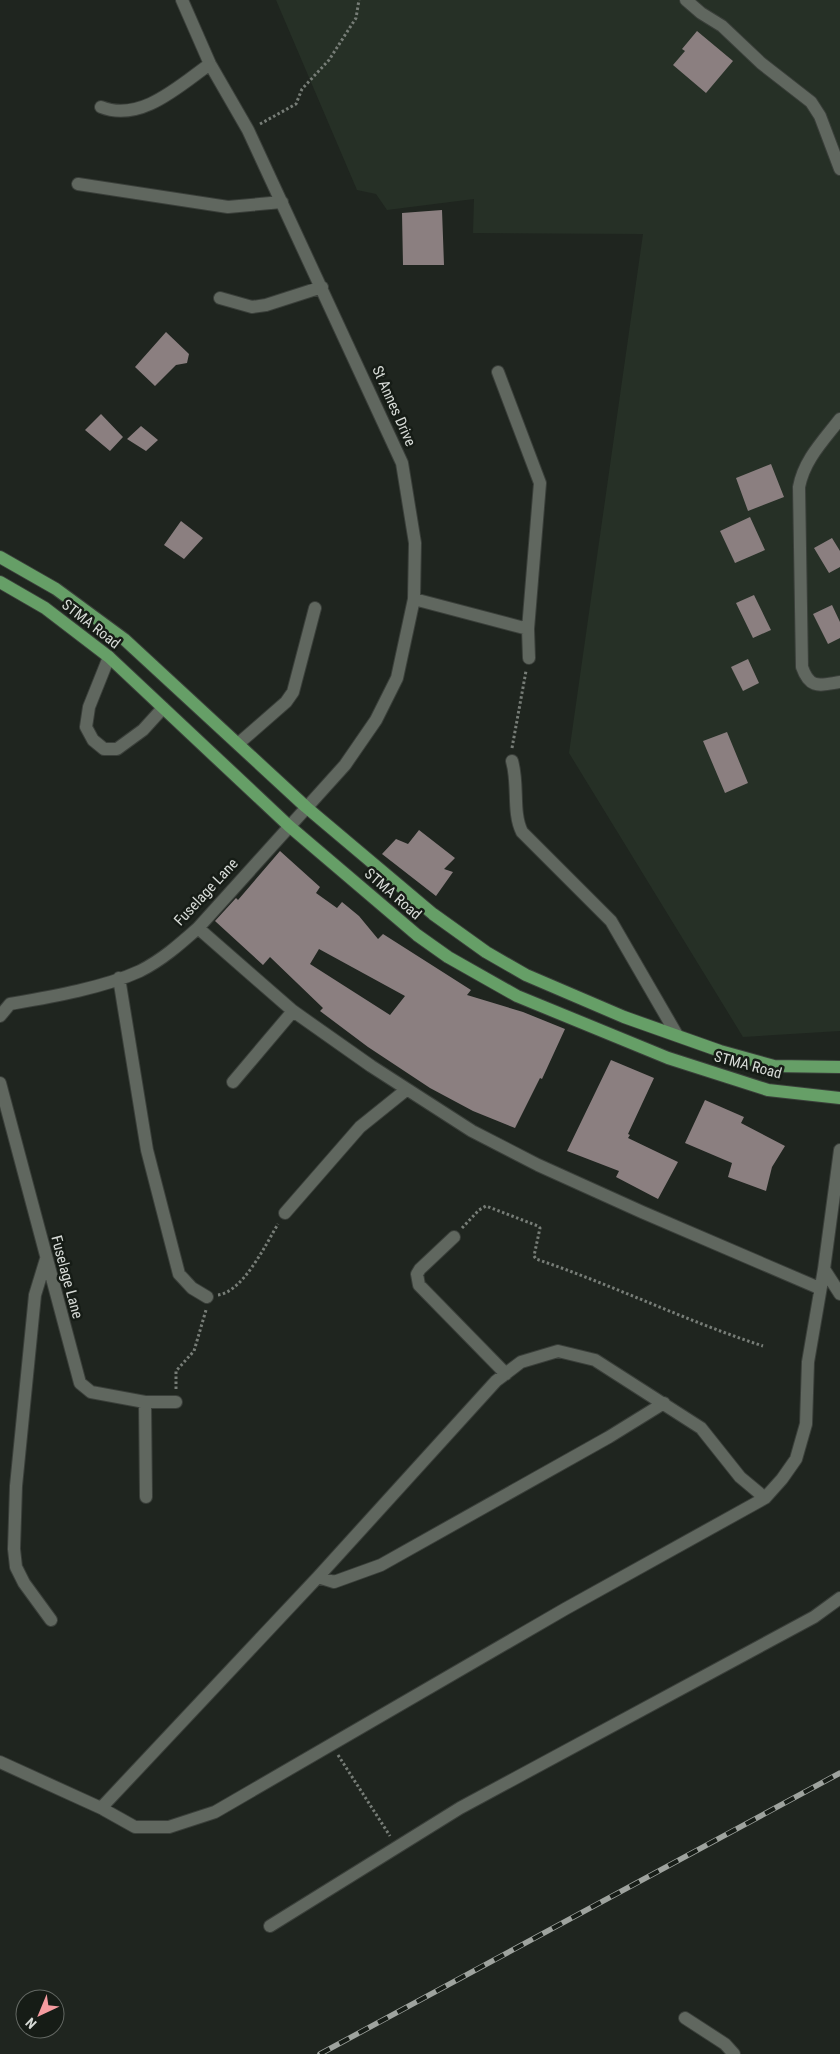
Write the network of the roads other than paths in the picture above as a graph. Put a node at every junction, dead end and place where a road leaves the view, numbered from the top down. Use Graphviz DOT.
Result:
graph roads {
  1 [pos="182,0"];
  2 [pos="686,0"];
  3 [pos="210,64"];
  4 [pos="101,107"];
  5 [pos="840,169"];
  6 [pos="78,184"];
  7 [pos="282,202"];
  8 [pos="322,287"];
  9 [pos="220,298"];
  10 [pos="498,372"];
  11 [pos="840,420"];
  12 [pos="0,557"];
  13 [pos="0,582"];
  14 [pos="414,599"];
  15 [pos="315,608"];
  16 [pos="528,629"];
  17 [pos="108,657"];
  18 [pos="529,658"];
  19 [pos="840,682"];
  20 [pos="163,708"];
  21 [pos="239,743"];
  22 [pos="512,761"];
  23 [pos="306,807"];
  24 [pos="289,826"];
  25 [pos="198,928"];
  26 [pos="119,978"];
  27 [pos="293,1011"];
  28 [pos="0,1015"];
  29 [pos="677,1035"];
  30 [pos="840,1067"];
  31 [pos="233,1082"];
  32 [pos="0,1083"];
  33 [pos="406,1090"];
  34 [pos="840,1098"];
  35 [pos="840,1150"];
  36 [pos="285,1213"];
  37 [pos="454,1237"];
  38 [pos="46,1259"];
  39 [pos="824,1269"];
  40 [pos="819,1288"];
  41 [pos="840,1294"];
  42 [pos="208,1297"];
  43 [pos="506,1374"];
  44 [pos="145,1402"];
  45 [pos="176,1402"];
  46 [pos="664,1403"];
  47 [pos="146,1496"];
  48 [pos="765,1498"];
  49 [pos="318,1577"];
  50 [pos="840,1598"];
  51 [pos="51,1620"];
  52 [pos="0,1762"];
  53 [pos="101,1808"];
  54 [pos="270,1926"];
  55 [pos="685,2018"];
  56 [pos="734,2054"];
  1 -- 3 [label="street, St Annes Drive"];
  2 -- 5 [label="street"];
  3 -- 4 [label="street"];
  3 -- 7 [label="street, St Annes Drive"];
  6 -- 7 [label="street"];
  7 -- 8 [label="street, St Annes Drive"];
  8 -- 9 [label="street"];
  8 -- 14 [label="street, St Annes Drive"];
  10 -- 16 [label="street"];
  11 -- 19 [label="street"];
  12 -- 21 [label="main road, STMA Road"];
  13 -- 17 [label="main road, STMA Road"];
  14 -- 16 [label="street"];
  14 -- 23 [label="street, St Annes Drive"];
  15 -- 21 [label="street"];
  16 -- 18 [label="street"];
  17 -- 20 [label="main road, STMA Road"];
  17 -- 20 [label="street"];
  20 -- 24 [label="main road, STMA Road"];
  21 -- 23 [label="main road, STMA Road"];
  22 -- 29 [label="street"];
  23 -- 24 [label="street, St Annes Drive"];
  23 -- 29 [label="main road, STMA Road"];
  24 -- 25 [label="street, Fuselage Lane"];
  24 -- 34 [label="main road, STMA Road"];
  25 -- 26 [label="street, Fuselage Lane"];
  25 -- 27 [label="street"];
  26 -- 28 [label="street, Fuselage Lane"];
  26 -- 42 [label="street"];
  27 -- 31 [label="street"];
  27 -- 33 [label="street"];
  29 -- 30 [label="main road, STMA Road"];
  32 -- 38 [label="street, Fuselage Lane"];
  33 -- 36 [label="street"];
  33 -- 40 [label="street"];
  35 -- 39 [label="street"];
  37 -- 43 [label="street"];
  38 -- 44 [label="street, Fuselage Lane"];
  38 -- 51 [label="street"];
  39 -- 40 [label="street"];
  39 -- 41 [label="street"];
  40 -- 48 [label="street"];
  43 -- 46 [label="street"];
  43 -- 49 [label="street"];
  44 -- 45 [label="street, Fuselage Lane"];
  44 -- 47 [label="street"];
  46 -- 48 [label="street"];
  46 -- 49 [label="street"];
  48 -- 53 [label="street"];
  49 -- 53 [label="street"];
  50 -- 54 [label="street"];
  52 -- 53 [label="street"];
  55 -- 56 [label="street"];
}
